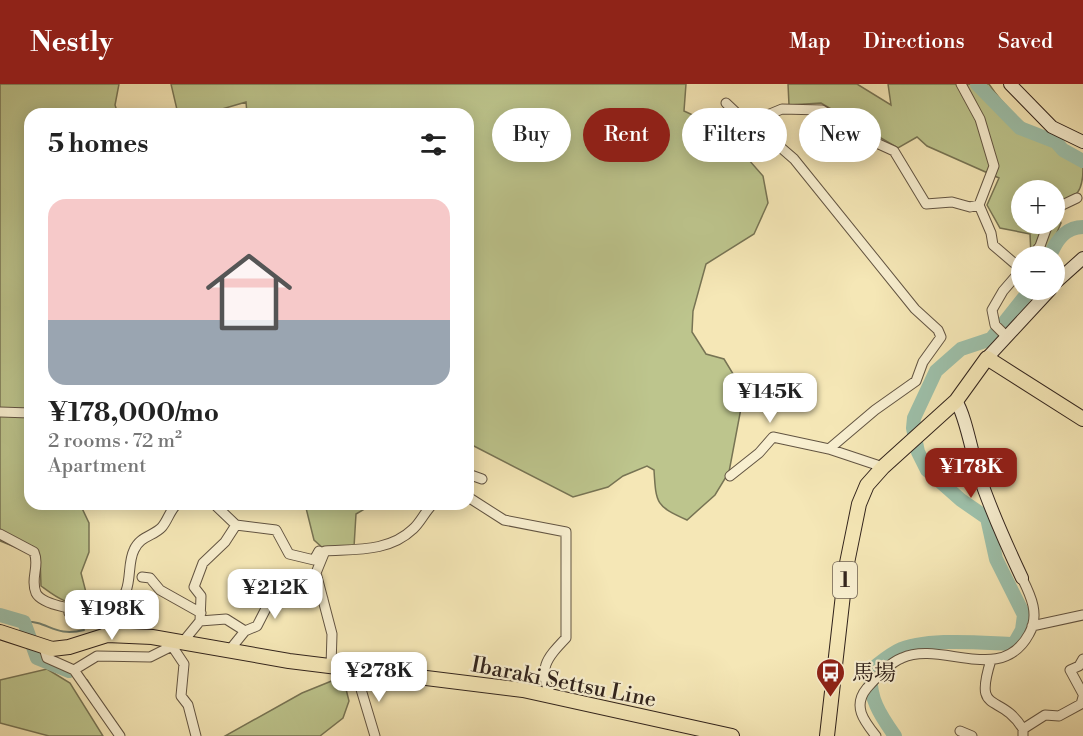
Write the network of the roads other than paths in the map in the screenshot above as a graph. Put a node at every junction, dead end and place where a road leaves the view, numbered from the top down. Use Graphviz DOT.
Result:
graph roads {
  1 [pos="961,84"];
  2 [pos="1010,84"];
  3 [pos="782,101"];
  4 [pos="726,103"];
  5 [pos="731,108"];
  6 [pos="787,109"];
  7 [pos="798,109"];
  8 [pos="1083,142"];
  9 [pos="787,153"];
  10 [pos="1077,198"];
  11 [pos="1065,204"];
  12 [pos="979,205"];
  13 [pos="1083,258"];
  14 [pos="1011,260"];
  15 [pos="1065,274"];
  16 [pos="1011,281"];
  17 [pos="1041,300"];
  18 [pos="1007,337"];
  19 [pos="987,358"];
  20 [pos="956,401"];
  21 [pos="0,412"];
  22 [pos="24,413"];
  23 [pos="1083,419"];
  24 [pos="830,449"];
  25 [pos="883,467"];
  26 [pos="474,476"];
  27 [pos="730,476"];
  28 [pos="482,479"];
  29 [pos="474,501"];
  30 [pos="173,510"];
  31 [pos="220,510"];
  32 [pos="429,510"];
  33 [pos="236,525"];
  34 [pos="0,534"];
  35 [pos="325,551"];
  36 [pos="142,577"];
  37 [pos="1022,578"];
  38 [pos="323,599"];
  39 [pos="65,607"];
  40 [pos="1083,615"];
  41 [pos="200,617"];
  42 [pos="1032,626"];
  43 [pos="246,631"];
  44 [pos="0,632"];
  45 [pos="110,634"];
  46 [pos="37,645"];
  47 [pos="172,645"];
  48 [pos="228,652"];
  49 [pos="1083,659"];
  50 [pos="991,660"];
  51 [pos="331,666"];
  52 [pos="74,670"];
  53 [pos="358,671"];
  54 [pos="1083,695"];
  55 [pos="552,697"];
  56 [pos="960,731"];
  57 [pos="1023,733"];
  58 [pos="120,736"];
  59 [pos="196,736"];
  60 [pos="375,736"];
  61 [pos="732,736"];
  62 [pos="827,736"];
  63 [pos="876,736"];
  64 [pos="972,736"];
  1 -- 12 [label="street"];
  2 -- 8 [label="main road"];
  3 -- 7 [label="street"];
  4 -- 5 [label="street"];
  6 -- 7 [label="street"];
  7 -- 12 [label="street"];
  9 -- 24 [label="street"];
  10 -- 11 [label="street"];
  12 -- 14 [label="street"];
  13 -- 15 [label="main road"];
  16 -- 18 [label="street"];
  17 -- 18 [label="main road"];
  18 -- 19 [label="main road"];
  19 -- 20 [label="main road, 1"];
  19 -- 23 [label="main road"];
  20 -- 25 [label="main road, 1"];
  20 -- 37 [label="main road"];
  21 -- 22 [label="street"];
  24 -- 25 [label="street"];
  24 -- 27 [label="street"];
  25 -- 62 [label="main road, 1"];
  26 -- 28 [label="street"];
  29 -- 55 [label="street"];
  30 -- 39 [label="street"];
  31 -- 33 [label="street"];
  32 -- 35 [label="street"];
  33 -- 35 [label="street"];
  33 -- 41 [label="street"];
  34 -- 39 [label="street"];
  35 -- 38 [label="street"];
  36 -- 41 [label="street"];
  37 -- 42 [label="street"];
  38 -- 43 [label="street"];
  38 -- 51 [label="street"];
  39 -- 45 [label="street"];
  40 -- 42 [label="street"];
  41 -- 43 [label="street"];
  41 -- 47 [label="street"];
  42 -- 50 [label="street"];
  43 -- 48 [label="street"];
  44 -- 46 [label="main road, Ibaraki Settsu Line"];
  45 -- 46 [label="main road, Ibaraki Settsu Line"];
  45 -- 47 [label="main road, Ibaraki Settsu Line"];
  46 -- 52 [label="street"];
  47 -- 48 [label="main road, Ibaraki Settsu Line"];
  47 -- 52 [label="street"];
  47 -- 59 [label="street"];
  48 -- 51 [label="main road, Ibaraki Settsu Line"];
  49 -- 54 [label="street"];
  50 -- 57 [label="street"];
  50 -- 63 [label="street"];
  51 -- 53 [label="main road, Ibaraki Settsu Line"];
  52 -- 58 [label="street"];
  53 -- 55 [label="main road, Ibaraki Settsu Line"];
  53 -- 60 [label="street"];
  54 -- 57 [label="street"];
  55 -- 61 [label="main road, Ibaraki Settsu Line"];
  56 -- 64 [label="street"];
}
